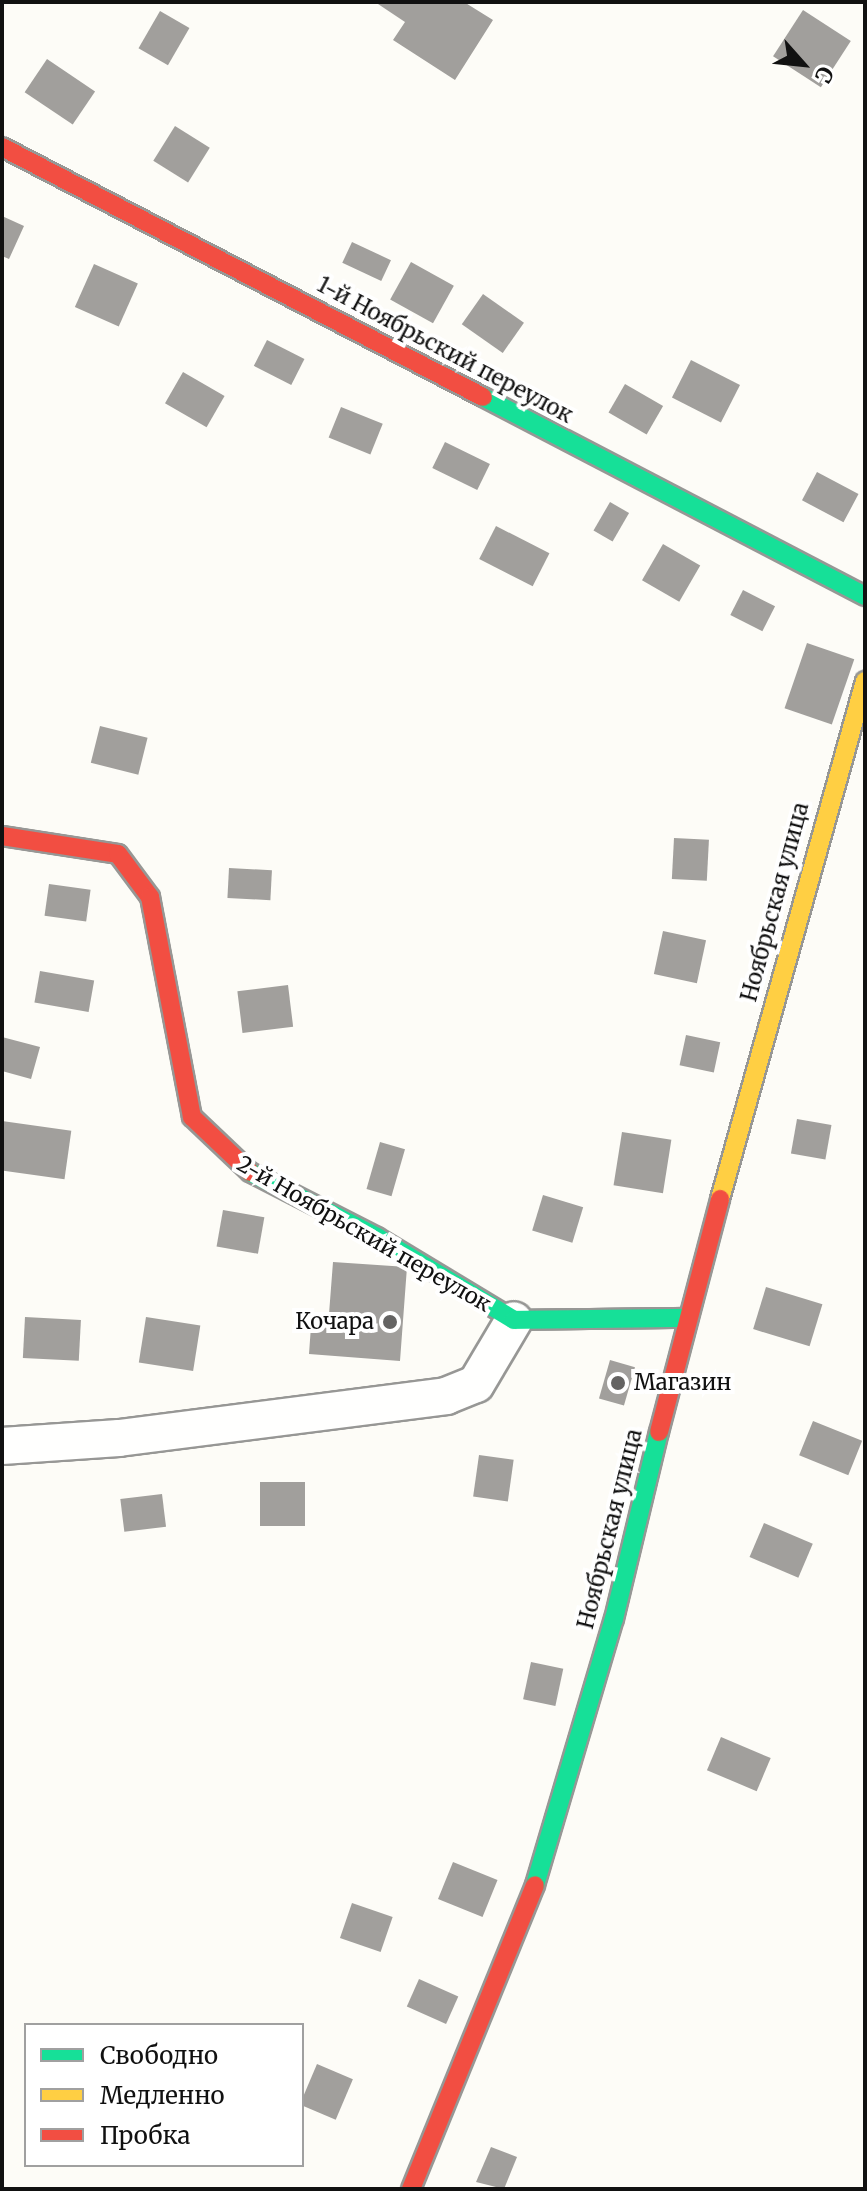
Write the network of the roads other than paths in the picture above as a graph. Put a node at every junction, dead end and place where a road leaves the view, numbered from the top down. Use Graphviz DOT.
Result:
graph roads {
  1 [pos="2,147"];
  2 [pos="865,596"];
  3 [pos="865,681"];
  4 [pos="2,836"];
  5 [pos="686,1318"];
  6 [pos="514,1320"];
  7 [pos="2,1446"];
  8 [pos="411,2189"];
  1 -- 2 [label="street, 1-й Ноябрьский переулок"];
  3 -- 5 [label="street, Ноябрьская улица"];
  4 -- 6 [label="street, 2-й Ноябрьский переулок"];
  5 -- 6 [label="street, 2-й Ноябрьский переулок"];
  5 -- 8 [label="street, Ноябрьская улица"];
  6 -- 7 [label="street, 2-й Ноябрьский переулок"];
}
